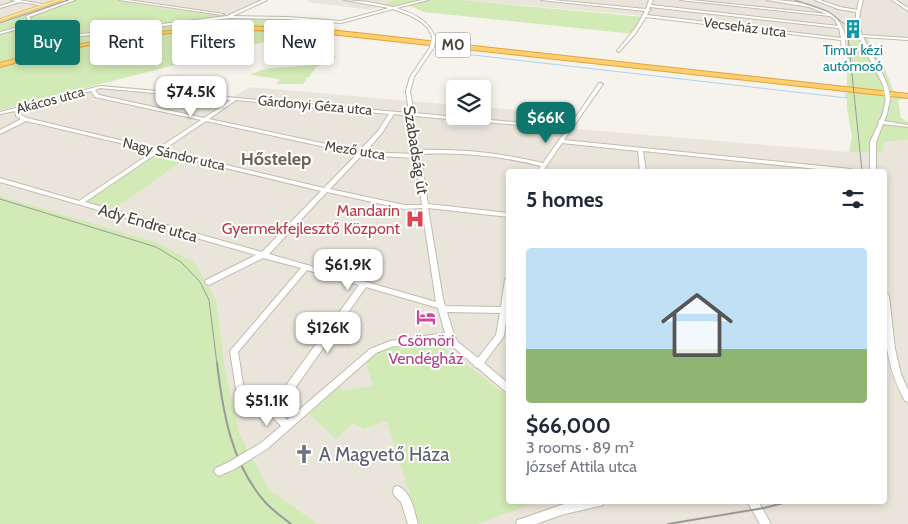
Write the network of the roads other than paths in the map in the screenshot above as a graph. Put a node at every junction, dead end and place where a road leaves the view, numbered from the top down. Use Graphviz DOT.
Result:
graph roads {
  1 [pos="13,0"];
  2 [pos="60,0"];
  3 [pos="73,0"];
  4 [pos="121,0"];
  5 [pos="265,0"];
  6 [pos="346,0"];
  7 [pos="426,0"];
  8 [pos="543,0"];
  9 [pos="551,0"];
  10 [pos="652,0"];
  11 [pos="682,0"];
  12 [pos="769,0"];
  13 [pos="817,0"];
  14 [pos="861,0"];
  15 [pos="894,0"];
  16 [pos="20,1"];
  17 [pos="45,5"];
  18 [pos="0,6"];
  19 [pos="649,8"];
  20 [pos="392,9"];
  21 [pos="908,10"];
  22 [pos="858,11"];
  23 [pos="233,15"];
  24 [pos="830,15"];
  25 [pos="646,16"];
  26 [pos="228,17"];
  27 [pos="246,17"];
  28 [pos="0,20"];
  29 [pos="30,20"];
  30 [pos="841,27"];
  31 [pos="15,29"];
  32 [pos="0,33"];
  33 [pos="80,35"];
  34 [pos="860,36"];
  35 [pos="843,39"];
  36 [pos="908,39"];
  37 [pos="844,50"];
  38 [pos="620,52"];
  39 [pos="0,64"];
  40 [pos="601,84"];
  41 [pos="100,87"];
  42 [pos="92,89"];
  43 [pos="908,95"];
  44 [pos="234,99"];
  45 [pos="17,109"];
  46 [pos="393,112"];
  47 [pos="0,113"];
  48 [pos="410,114"];
  49 [pos="885,114"];
  50 [pos="25,119"];
  51 [pos="206,120"];
  52 [pos="880,122"];
  53 [pos="907,126"];
  54 [pos="568,128"];
  55 [pos="0,132"];
  56 [pos="561,141"];
  57 [pos="640,149"];
  58 [pos="158,151"];
  59 [pos="361,153"];
  60 [pos="417,154"];
  61 [pos="545,165"];
  62 [pos="542,169"];
  63 [pos="643,169"];
  64 [pos="832,169"];
  65 [pos="873,169"];
  66 [pos="0,180"];
  67 [pos="326,190"];
  68 [pos="80,203"];
  69 [pos="425,206"];
  70 [pos="506,215"];
  71 [pos="262,254"];
  72 [pos="305,268"];
  73 [pos="209,282"];
  74 [pos="364,284"];
  75 [pos="441,308"];
  76 [pos="506,310"];
  77 [pos="887,327"];
  78 [pos="450,335"];
  79 [pos="478,365"];
  80 [pos="506,387"];
  81 [pos="908,398"];
  82 [pos="274,411"];
  83 [pos="287,426"];
  84 [pos="219,471"];
  85 [pos="398,491"];
  86 [pos="586,504"];
  87 [pos="754,504"];
  88 [pos="413,524"];
  89 [pos="522,524"];
  90 [pos="766,524"];
  1 -- 16 [label="street"];
  2 -- 17 [label="main road"];
  3 -- 29 [label="street"];
  4 -- 23 [label="street"];
  5 -- 23 [label="street"];
  6 -- 20 [label="street"];
  7 -- 20 [label="street"];
  8 -- 9 [label="street"];
  9 -- 19 [label="street"];
  10 -- 19 [label="street"];
  11 -- 24 [label="street"];
  12 -- 24 [label="street"];
  13 -- 22 [label="street"];
  14 -- 22 [label="street"];
  15 -- 21 [label="street"];
  16 -- 17 [label="street"];
  16 -- 18 [label="street"];
  17 -- 28 [label="main road"];
  19 -- 25 [label="street"];
  19 -- 30 [label="street"];
  20 -- 27 [label="street"];
  20 -- 48 [label="street, Szabadság út, bridge"];
  22 -- 34 [label="street"];
  23 -- 26 [label="street"];
  23 -- 27 [label="street"];
  24 -- 30 [label="street"];
  25 -- 35 [label="street, Vecseház utca"];
  25 -- 38 [label="street"];
  26 -- 27 [label="street"];
  26 -- 33 [label="street"];
  30 -- 35 [label="street"];
  31 -- 32 [label="street"];
  34 -- 36 [label="street"];
  34 -- 49 [label="street, bridge"];
  35 -- 37 [label="street"];
  39 -- 43 [label="highway, M0"];
  40 -- 54 [label="street"];
  41 -- 42 [label="street, Akácos utca"];
  41 -- 44 [label="street, Gárdonyi Géza utca"];
  42 -- 45 [label="street, Akácos utca"];
  42 -- 51 [label="street, Mező utca"];
  44 -- 46 [label="street, Gárdonyi Géza utca"];
  44 -- 51 [label="street"];
  45 -- 47 [label="street, Akácos utca"];
  45 -- 50 [label="street"];
  46 -- 48 [label="street, Gárdonyi Géza utca"];
  46 -- 59 [label="street"];
  48 -- 54 [label="street, Gárdonyi Géza utca"];
  48 -- 60 [label="street, Szabadság út"];
  49 -- 52 [label="street"];
  49 -- 53 [label="street"];
  50 -- 55 [label="street"];
  50 -- 58 [label="street, Nagy Sándor utca"];
  51 -- 58 [label="street"];
  51 -- 59 [label="street, Mező utca"];
  52 -- 53 [label="street"];
  52 -- 65 [label="street"];
  54 -- 56 [label="street"];
  56 -- 57 [label="street"];
  56 -- 61 [label="street"];
  57 -- 63 [label="street"];
  57 -- 64 [label="street"];
  58 -- 67 [label="street, Nagy Sándor utca"];
  58 -- 68 [label="street"];
  59 -- 60 [label="street, Mező utca"];
  59 -- 67 [label="street"];
  60 -- 61 [label="street, Mező utca"];
  60 -- 69 [label="street, Szabadság út"];
  61 -- 62 [label="street"];
  66 -- 68 [label="street, Ady Endre utca"];
  67 -- 69 [label="street, Nagy Sándor utca"];
  67 -- 71 [label="street"];
  68 -- 71 [label="street, Ady Endre utca"];
  69 -- 70 [label="street, Nagy Sándor utca"];
  69 -- 75 [label="street, Szabadság út"];
  71 -- 72 [label="street, Ady Endre utca"];
  71 -- 73 [label="street"];
  72 -- 74 [label="street, Ady Endre utca"];
  72 -- 82 [label="street"];
  74 -- 75 [label="street, Ady Endre utca"];
  74 -- 82 [label="street"];
  75 -- 76 [label="street, Ady Endre utca"];
  75 -- 78 [label="street, Szabadság út"];
  76 -- 79 [label="street"];
  77 -- 81 [label="street"];
  78 -- 79 [label="street, Szabadság út"];
  78 -- 83 [label="street"];
  79 -- 80 [label="street, Szabadság út"];
  82 -- 83 [label="street"];
  83 -- 84 [label="street, bridge"];
  85 -- 88 [label="street"];
  86 -- 89 [label="street"];
  87 -- 90 [label="street"];
}
